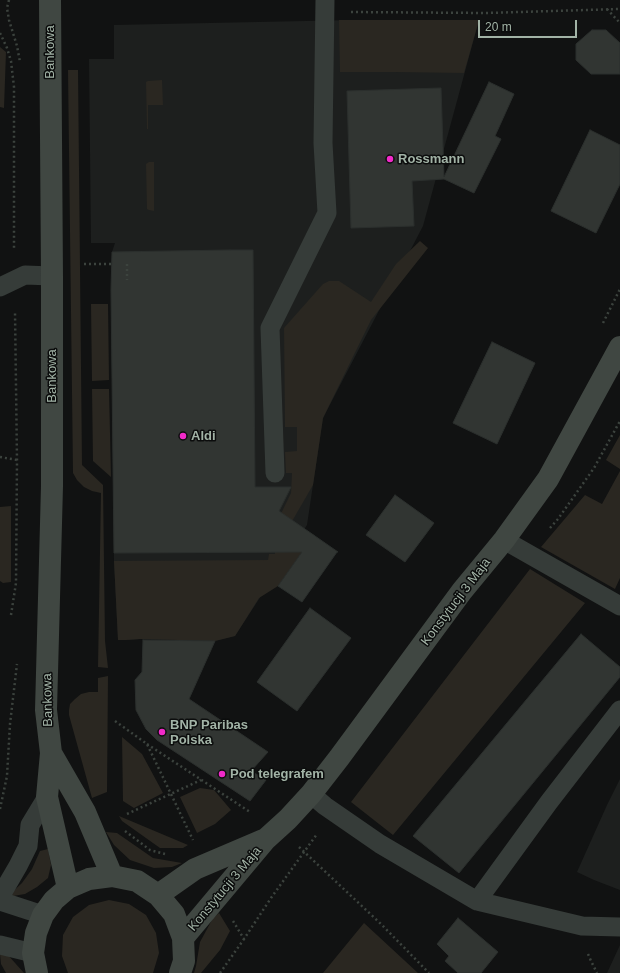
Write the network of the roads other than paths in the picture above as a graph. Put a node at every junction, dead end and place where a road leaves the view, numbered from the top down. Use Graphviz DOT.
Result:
graph roads {
  1 [pos="50,0"];
  2 [pos="325,6"];
  3 [pos="52,276"];
  4 [pos="7,283"];
  5 [pos="620,347"];
  6 [pos="275,473"];
  7 [pos="504,540"];
  8 [pos="620,606"];
  9 [pos="620,710"];
  10 [pos="51,753"];
  11 [pos="311,794"];
  12 [pos="47,797"];
  13 [pos="266,839"];
  14 [pos="112,876"];
  15 [pos="68,888"];
  16 [pos="158,895"];
  17 [pos="0,897"];
  18 [pos="0,901"];
  19 [pos="477,901"];
  20 [pos="43,915"];
  21 [pos="620,927"];
  22 [pos="183,938"];
  23 [pos="0,945"];
  24 [pos="35,963"];
  25 [pos="180,973"];
  1 -- 3 [label="street, Bankowa"];
  2 -- 6 [label="lane"];
  3 -- 4 [label="lane"];
  3 -- 10 [label="street, Bankowa"];
  5 -- 7 [label="street, Konstytucji 3 Maja"];
  7 -- 8 [label="lane"];
  7 -- 11 [label="street, Konstytucji 3 Maja"];
  9 -- 19 [label="lane"];
  10 -- 12 [label="street, Bankowa"];
  10 -- 14 [label="street, Bankowa"];
  11 -- 13 [label="street, Konstytucji 3 Maja"];
  11 -- 19 [label="lane"];
  12 -- 15 [label="street, Bankowa"];
  12 -- 17 [label="lane"];
  13 -- 16 [label="street, Konstytucji 3 Maja"];
  13 -- 22 [label="street, Konstytucji 3 Maja"];
  14 -- 15 [label="street"];
  14 -- 16 [label="street"];
  15 -- 20 [label="street"];
  16 -- 22 [label="street"];
  18 -- 20 [label="lane"];
  19 -- 21 [label="lane"];
  20 -- 24 [label="street"];
  22 -- 25 [label="street"];
  23 -- 24 [label="lane"];
}
